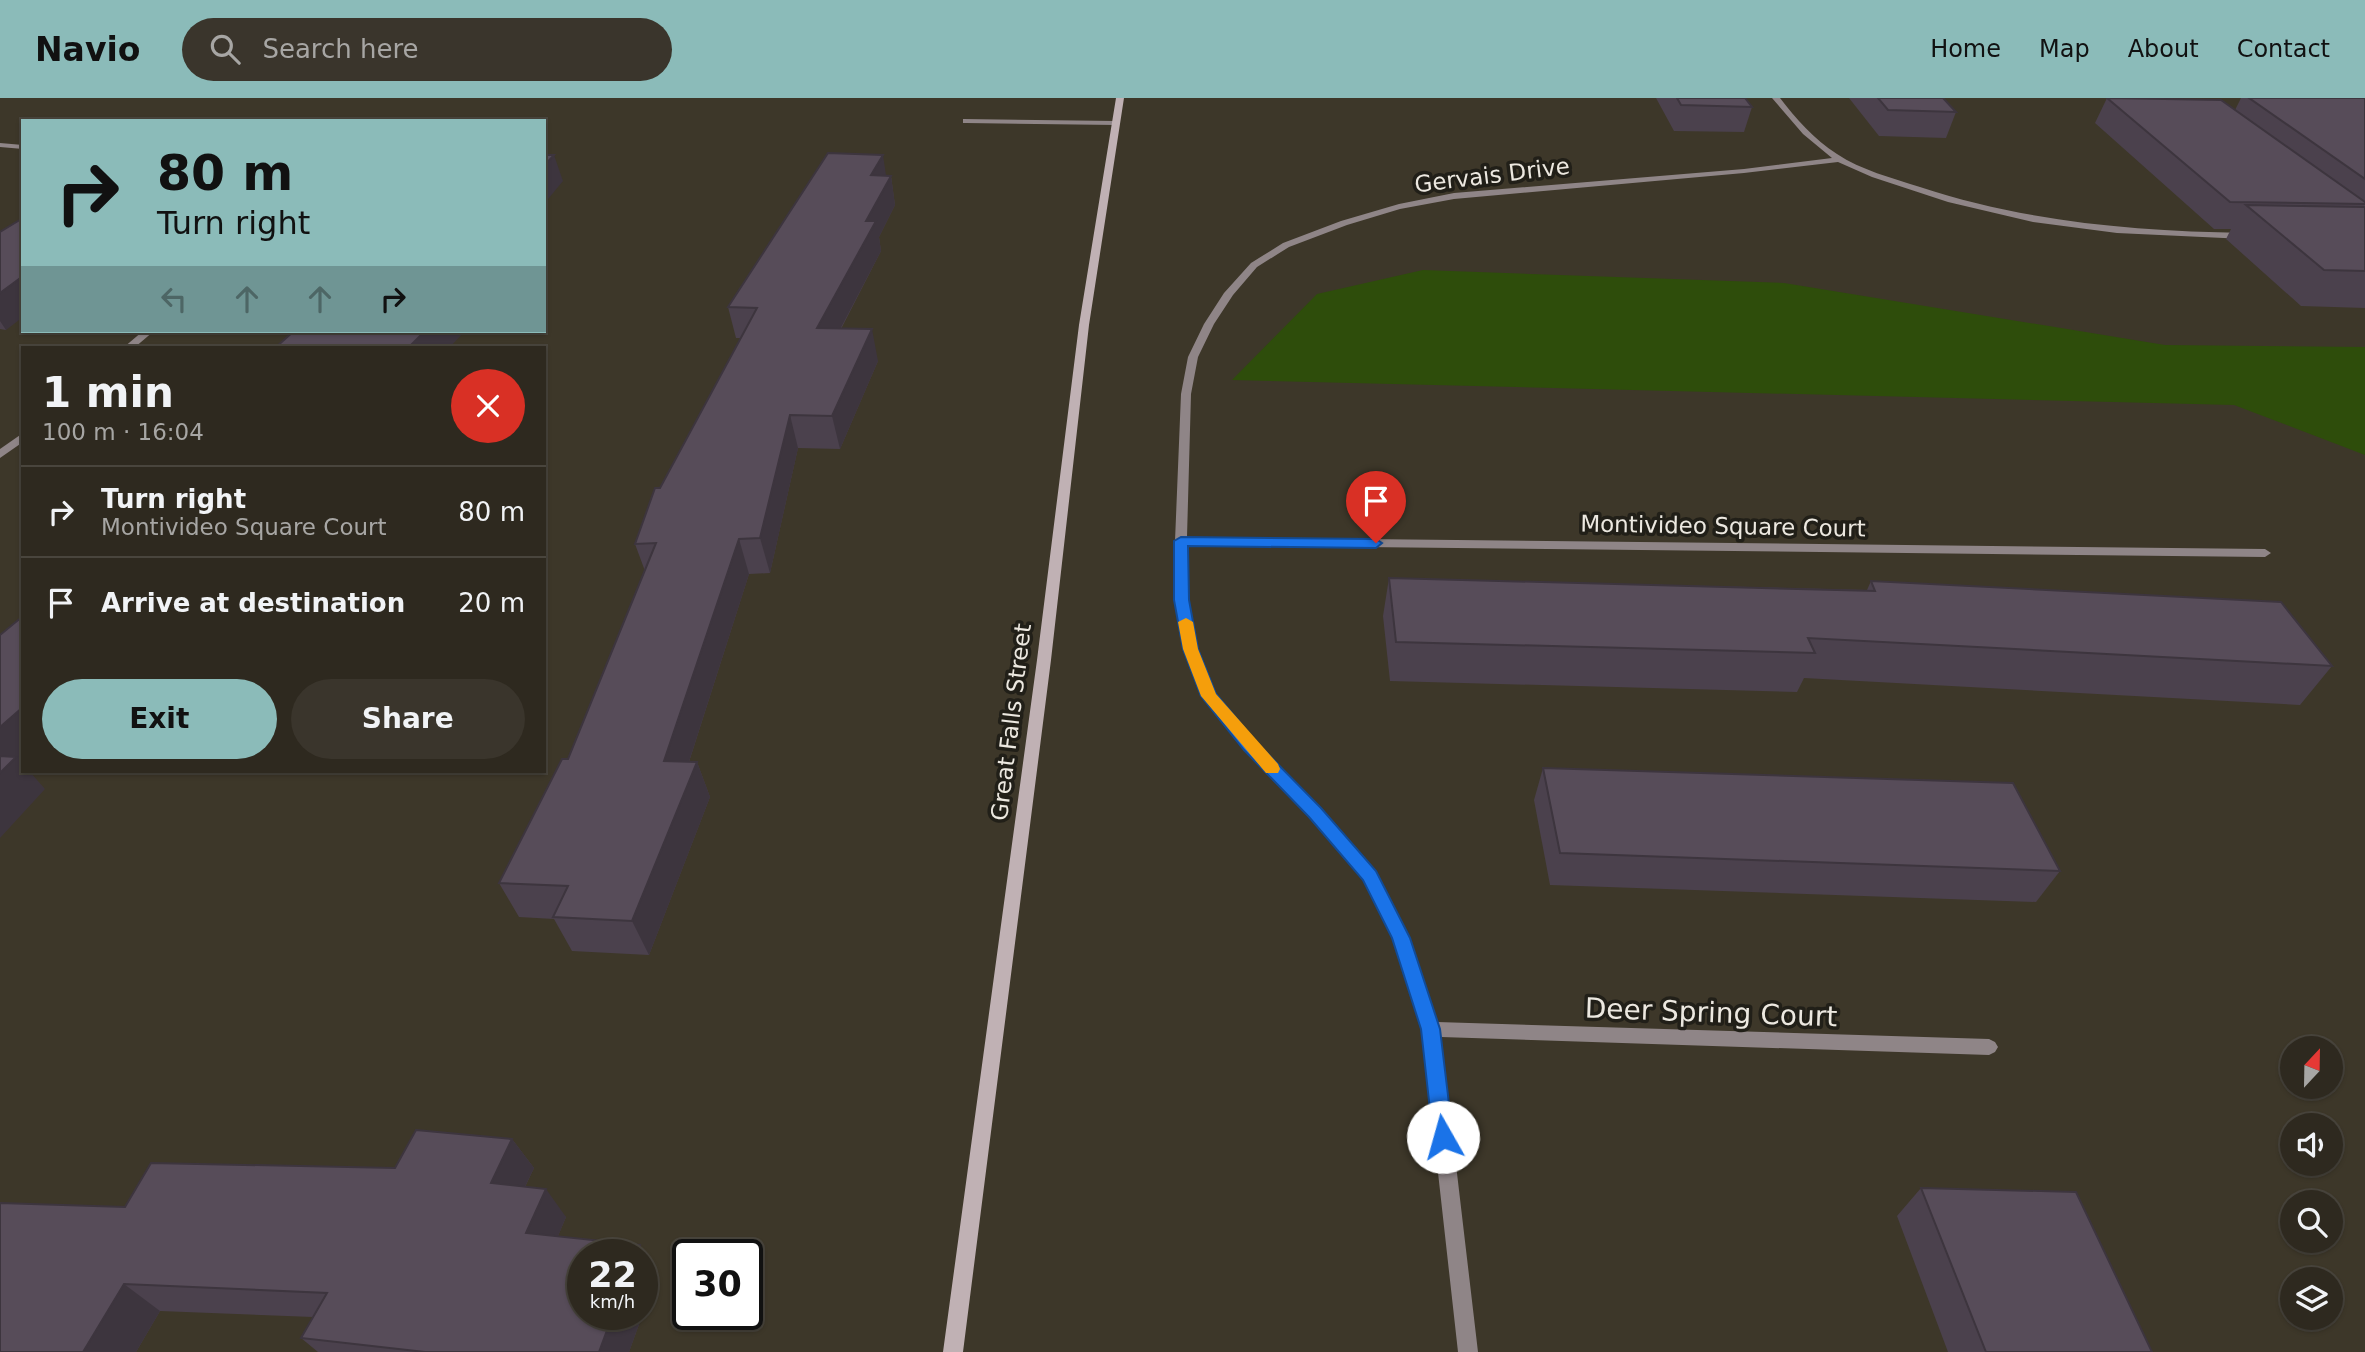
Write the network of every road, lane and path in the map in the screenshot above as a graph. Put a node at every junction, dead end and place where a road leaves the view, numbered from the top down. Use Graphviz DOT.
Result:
graph roads {
  1 [pos="1120,98"];
  2 [pos="1776,98"];
  3 [pos="966,121"];
  4 [pos="1116,124"];
  5 [pos="0,145"];
  6 [pos="21,147"];
  7 [pos="1840,159"];
  8 [pos="2259,236"];
  9 [pos="147,333"];
  10 [pos="130,346"];
  11 [pos="21,438"];
  12 [pos="0,455"];
  13 [pos="1181,541"];
  14 [pos="2265,553"];
  15 [pos="1430,1029"];
  16 [pos="1989,1046"];
  17 [pos="953,1352"];
  18 [pos="1468,1352"];
  1 -- 4 [label="main road, Great Falls Street"];
  2 -- 7 [label="street"];
  3 -- 4 [label="street"];
  4 -- 17 [label="main road, Great Falls Street"];
  5 -- 6 [label="street"];
  7 -- 8 [label="street"];
  7 -- 13 [label="street, Gervais Drive"];
  9 -- 10 [label="street"];
  11 -- 12 [label="street"];
  13 -- 14 [label="street, Montivideo Square Court"];
  13 -- 15 [label="street, Gervais Drive"];
  15 -- 16 [label="street, Deer Spring Court"];
  15 -- 18 [label="street, Gervais Drive"];
}
